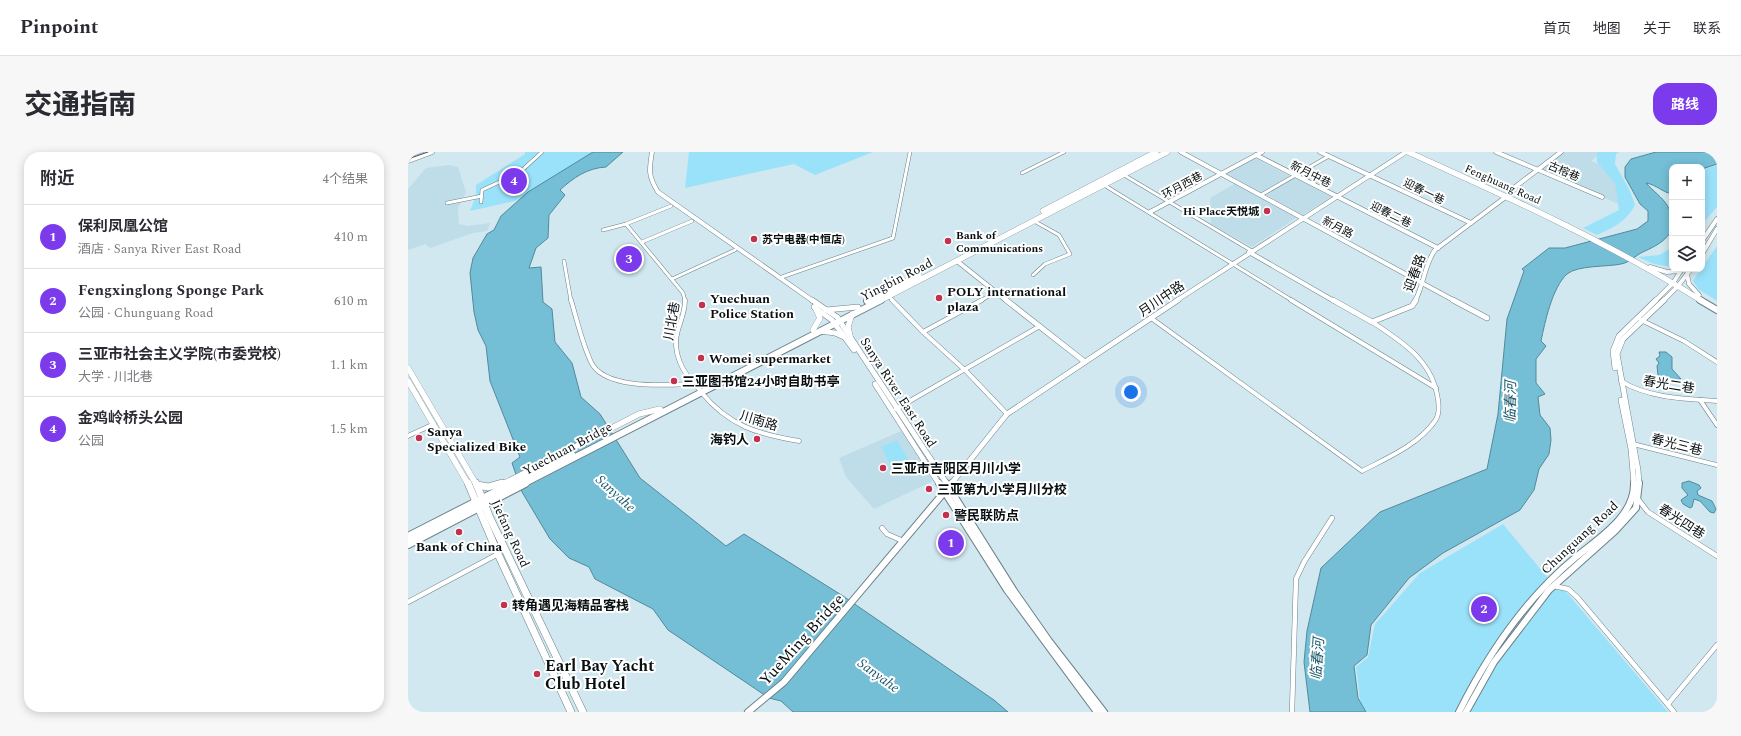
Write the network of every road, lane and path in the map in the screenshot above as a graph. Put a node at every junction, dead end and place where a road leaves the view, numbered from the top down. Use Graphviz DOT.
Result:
graph roads {
  1 [pos="422,152"];
  2 [pos="432,152"];
  3 [pos="542,152"];
  4 [pos="649,152"];
  5 [pos="652,152"];
  6 [pos="910,152"];
  7 [pos="1064,152"];
  8 [pos="1156,152"];
  9 [pos="1167,152"];
  10 [pos="1181,152"];
  11 [pos="1262,152"];
  12 [pos="1320,152"];
  13 [pos="1407,152"];
  14 [pos="1417,152"];
  15 [pos="1496,152"];
  16 [pos="1560,152"];
  17 [pos="1256,155"];
  18 [pos="1329,156"];
  19 [pos="408,157"];
  20 [pos="408,161"];
  21 [pos="1538,170"];
  22 [pos="1022,173"];
  23 [pos="1221,174"];
  24 [pos="1124,175"];
  25 [pos="1370,175"];
  26 [pos="1294,176"];
  27 [pos="1104,185"];
  28 [pos="1261,195"];
  29 [pos="1509,195"];
  30 [pos="482,196"];
  31 [pos="1336,197"];
  32 [pos="1602,197"];
  33 [pos="481,202"];
  34 [pos="1169,202"];
  35 [pos="447,203"];
  36 [pos="671,206"];
  37 [pos="1150,212"];
  38 [pos="1303,218"];
  39 [pos="1717,219"];
  40 [pos="692,221"];
  41 [pos="1034,221"];
  42 [pos="1471,223"];
  43 [pos="626,224"];
  44 [pos="1717,229"];
  45 [pos="603,230"];
  46 [pos="1705,237"];
  47 [pos="642,242"];
  48 [pos="1438,248"];
  49 [pos="1705,249"];
  50 [pos="735,250"];
  51 [pos="1250,252"];
  52 [pos="564,261"];
  53 [pos="956,261"];
  54 [pos="1234,263"];
  55 [pos="1639,263"];
  56 [pos="1650,267"];
  57 [pos="1669,272"];
  58 [pos="1680,272"];
  59 [pos="1687,274"];
  60 [pos="1033,275"];
  61 [pos="779,278"];
  62 [pos="672,279"];
  63 [pos="1421,282"];
  64 [pos="1676,283"];
  65 [pos="996,292"];
  66 [pos="1699,295"];
  67 [pos="889,296"];
  68 [pos="1717,305"];
  69 [pos="858,307"];
  70 [pos="815,308"];
  71 [pos="825,310"];
  72 [pos="1717,310"];
  73 [pos="852,314"];
  74 [pos="1151,318"];
  75 [pos="1487,318"];
  76 [pos="836,320"];
  77 [pos="1641,320"];
  78 [pos="1372,322"];
  79 [pos="1040,326"];
  80 [pos="816,330"];
  81 [pos="923,332"];
  82 [pos="848,337"];
  83 [pos="1085,362"];
  84 [pos="1717,362"];
  85 [pos="408,368"];
  86 [pos="965,369"];
  87 [pos="408,381"];
  88 [pos="1621,381"];
  89 [pos="692,384"];
  90 [pos="1436,388"];
  91 [pos="700,390"];
  92 [pos="1700,400"];
  93 [pos="1717,401"];
  94 [pos="896,409"];
  95 [pos="1007,414"];
  96 [pos="633,422"];
  97 [pos="434,424"];
  98 [pos="1717,425"];
  99 [pos="408,436"];
  100 [pos="799,441"];
  101 [pos="1633,444"];
  102 [pos="1717,465"];
  103 [pos="477,485"];
  104 [pos="948,486"];
  105 [pos="508,487"];
  106 [pos="944,493"];
  107 [pos="1638,499"];
  108 [pos="480,503"];
  109 [pos="1332,518"];
  110 [pos="882,528"];
  111 [pos="408,537"];
  112 [pos="903,541"];
  113 [pos="408,544"];
  114 [pos="498,554"];
  115 [pos="1717,556"];
  116 [pos="1549,588"];
  117 [pos="408,602"];
  118 [pos="1717,646"];
  119 [pos="1500,649"];
  120 [pos="1668,704"];
  121 [pos="571,712"];
  122 [pos="584,712"];
  123 [pos="748,712"];
  124 [pos="1097,712"];
  125 [pos="1104,712"];
  126 [pos="1292,712"];
  127 [pos="1459,712"];
  128 [pos="1466,712"];
  129 [pos="1674,712"];
  1 -- 19 [label="main road"];
  2 -- 20 [label="main road"];
  3 -- 30 [label="street"];
  4 -- 36 [label="main road, Sanya River East Road"];
  5 -- 61 [label="main road, Sanya River East Road"];
  6 -- 61 [label="street"];
  7 -- 22 [label="street"];
  8 -- 69 [label="highway, Yingbin Road"];
  9 -- 24 [label="highway, Yingbin Road"];
  10 -- 23 [label="main road, 新月路"];
  11 -- 17 [label="main road, 环月西巷"];
  12 -- 18 [label="main road, 迎春一巷"];
  13 -- 25 [label="main road, 月川中路"];
  13 -- 29 [label="highway, Fenghuang Road"];
  14 -- 29 [label="highway, Fenghuang Road"];
  15 -- 21 [label="main road, 古榕巷"];
  16 -- 21 [label="main road, 迎春路"];
  17 -- 23 [label="main road, 环月西巷"];
  17 -- 26 [label="main road, 新月中巷"];
  18 -- 25 [label="main road, 迎春一巷"];
  18 -- 26 [label="street"];
  21 -- 29 [label="main road, 迎春路"];
  21 -- 32 [label="main road, 古榕巷"];
  23 -- 28 [label="main road, 新月路"];
  23 -- 34 [label="main road, 环月西巷"];
  24 -- 27 [label="highway, Yingbin Road"];
  24 -- 34 [label="street"];
  25 -- 31 [label="main road, 月川中路"];
  25 -- 42 [label="main road, 迎春一巷"];
  26 -- 28 [label="street"];
  26 -- 31 [label="main road, 新月中巷"];
  27 -- 37 [label="street"];
  27 -- 41 [label="highway, Yingbin Road"];
  28 -- 38 [label="main road, 新月路"];
  29 -- 42 [label="main road, 迎春路"];
  29 -- 55 [label="highway, Fenghuang Road"];
  30 -- 33 [label="street"];
  30 -- 35 [label="street"];
  31 -- 38 [label="main road, 月川中路"];
  31 -- 48 [label="main road, 迎春二巷"];
  34 -- 37 [label="main road, 环月西巷"];
  34 -- 51 [label="street"];
  36 -- 40 [label="main road, Sanya River East Road"];
  36 -- 43 [label="street"];
  37 -- 54 [label="street"];
  38 -- 51 [label="main road, 月川中路"];
  38 -- 63 [label="main road, 新月路"];
  39 -- 46 [label="main road"];
  40 -- 47 [label="street"];
  40 -- 50 [label="main road, Sanya River East Road"];
  41 -- 53 [label="highway, Yingbin Road"];
  41 -- 60 [label="street"];
  42 -- 48 [label="main road, 迎春路"];
  43 -- 45 [label="street"];
  43 -- 47 [label="street, 川北巷"];
  44 -- 49 [label="main road"];
  47 -- 62 [label="street, 川北巷"];
  48 -- 63 [label="main road, 迎春路"];
  50 -- 62 [label="street"];
  50 -- 70 [label="main road, Sanya River East Road"];
  51 -- 54 [label="main road, 月川中路"];
  51 -- 78 [label="main road"];
  52 -- 89 [label="street"];
  53 -- 65 [label="main road"];
  53 -- 67 [label="highway, Yingbin Road"];
  54 -- 74 [label="main road, 月川中路"];
  54 -- 90 [label="street"];
  55 -- 56 [label="highway"];
  55 -- 64 [label="highway"];
  56 -- 57 [label="main road"];
  56 -- 64 [label="highway"];
  58 -- 64 [label="main road"];
  59 -- 64 [label="main road"];
  59 -- 66 [label="main road"];
  61 -- 71 [label="main road, Sanya River East Road"];
  62 -- 89 [label="street, 川北巷"];
  63 -- 75 [label="main road, 新月路"];
  63 -- 78 [label="main road, 迎春路"];
  64 -- 66 [label="highway"];
  64 -- 72 [label="highway"];
  64 -- 77 [label="main road, Chunguang Road"];
  64 -- 116 [label="main road, Chunguang Road"];
  65 -- 79 [label="main road"];
  65 -- 81 [label="street"];
  66 -- 68 [label="highway"];
  67 -- 73 [label="highway, Yingbin Road"];
  67 -- 81 [label="street"];
  69 -- 71 [label="main road"];
  69 -- 76 [label="highway, Yingbin Road"];
  70 -- 76 [label="main road, Sanya River East Road"];
  70 -- 80 [label="main road"];
  71 -- 76 [label="main road, Sanya River East Road"];
  73 -- 76 [label="highway, Yingbin Road"];
  73 -- 82 [label="main road"];
  74 -- 83 [label="main road, 月川中路"];
  74 -- 90 [label="street"];
  76 -- 80 [label="highway, Yingbin Road"];
  76 -- 82 [label="main road, Sanya River East Road"];
  77 -- 84 [label="street"];
  77 -- 88 [label="main road, Chunguang Road"];
  78 -- 90 [label="street"];
  79 -- 83 [label="main road"];
  79 -- 86 [label="street"];
  80 -- 82 [label="main road"];
  80 -- 91 [label="highway, Yingbin Road"];
  81 -- 86 [label="street"];
  82 -- 94 [label="main road, Sanya River East Road"];
  82 -- 106 [label="main road, Sanya River East Road"];
  83 -- 95 [label="main road, 月川中路"];
  85 -- 103 [label="main road, Jiefang Road"];
  86 -- 94 [label="street"];
  86 -- 95 [label="street"];
  87 -- 97 [label="main road, Jiefang Road"];
  88 -- 92 [label="street, 春光二巷"];
  88 -- 101 [label="main road, Chunguang Road"];
  89 -- 91 [label="street, 川北巷"];
  91 -- 96 [label="highway, Yingbin Road"];
  91 -- 96 [label="highway, Yingbin Road"];
  91 -- 100 [label="street, 川南路"];
  92 -- 93 [label="street, 春光二巷"];
  92 -- 98 [label="street"];
  94 -- 104 [label="main road, Sanya River East Road"];
  95 -- 104 [label="main road, 月川中路"];
  96 -- 105 [label="highway, Yuechuan Bridge"];
  97 -- 99 [label="street"];
  97 -- 108 [label="main road, Jiefang Road"];
  101 -- 102 [label="street, 春光三巷"];
  101 -- 107 [label="main road, Chunguang Road"];
  103 -- 105 [label="main road"];
  103 -- 108 [label="main road, Jiefang Road"];
  104 -- 106 [label="main road, 月川中路"];
  104 -- 125 [label="main road, Sanya River East Road"];
  105 -- 108 [label="highway"];
  106 -- 112 [label="main road, 月川中路"];
  106 -- 124 [label="main road, Sanya River East Road"];
  107 -- 115 [label="street, 春光四巷"];
  107 -- 116 [label="main road, Chunguang Road"];
  108 -- 111 [label="highway"];
  108 -- 113 [label="highway"];
  108 -- 114 [label="main road, Jiefang Road"];
  108 -- 122 [label="main road, Jiefang Road"];
  109 -- 126 [label="street"];
  110 -- 112 [label="street"];
  112 -- 123 [label="main road, YueMing Bridge"];
  114 -- 117 [label="street"];
  114 -- 121 [label="main road, Jiefang Road"];
  116 -- 119 [label="main road, Chunguang Road"];
  116 -- 120 [label="street"];
  118 -- 120 [label="street"];
  119 -- 127 [label="main road, Chunguang Road"];
  119 -- 128 [label="main road, Chunguang Road"];
  120 -- 129 [label="street"];
}
